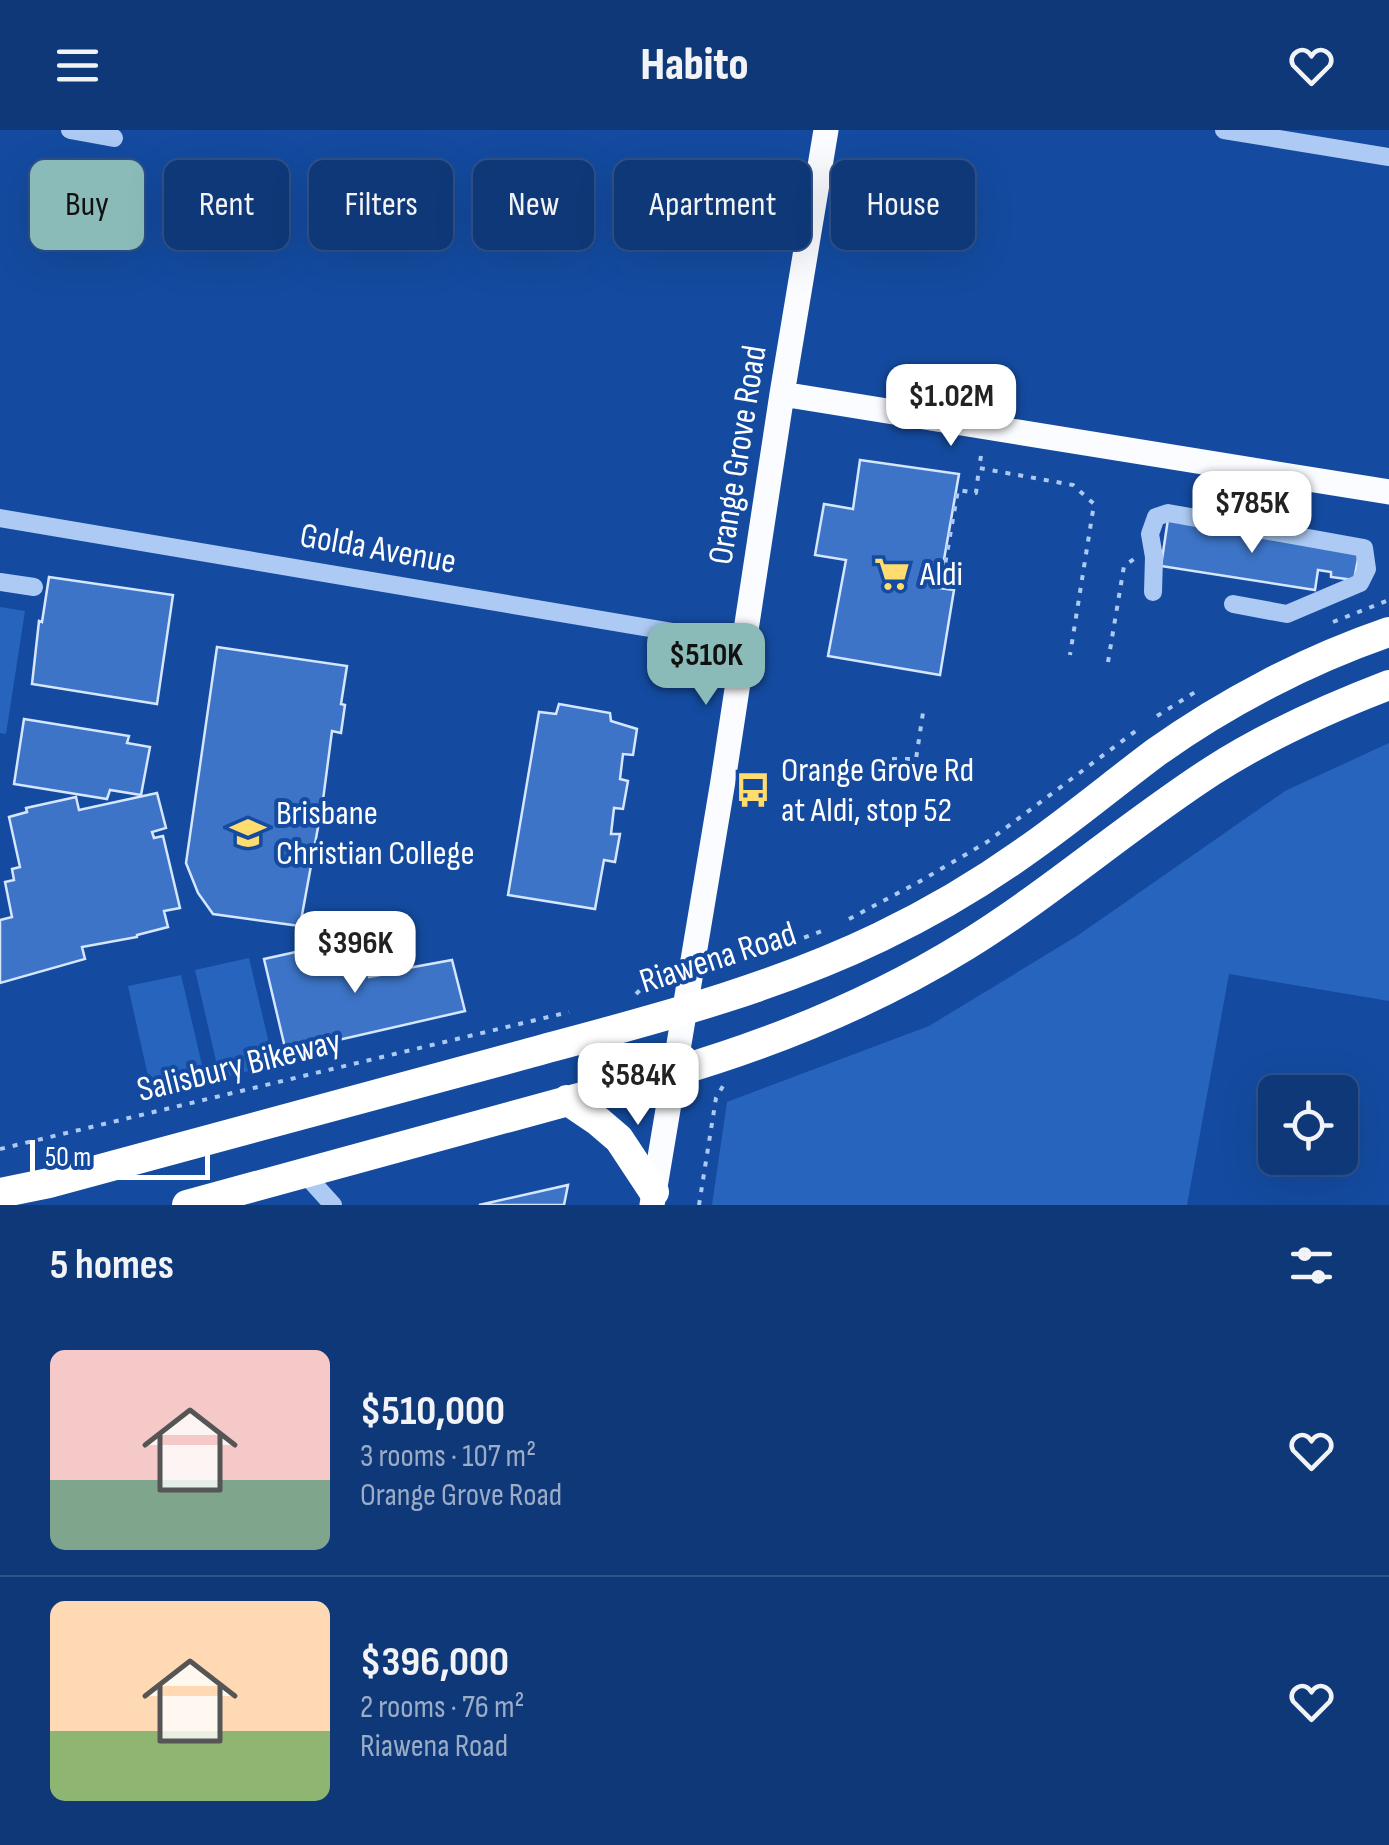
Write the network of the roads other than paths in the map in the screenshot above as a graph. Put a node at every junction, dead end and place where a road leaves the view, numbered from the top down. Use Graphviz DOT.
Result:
graph roads {
  1 [pos="70,130"];
  2 [pos="826,130"];
  3 [pos="1224,130"];
  4 [pos="114,138"];
  5 [pos="1389,157"];
  6 [pos="782,394"];
  7 [pos="1389,492"];
  8 [pos="0,518"];
  9 [pos="0,582"];
  10 [pos="34,587"];
  11 [pos="1152,592"];
  12 [pos="1232,604"];
  13 [pos="1389,632"];
  14 [pos="744,644"];
  15 [pos="1389,685"];
  16 [pos="684,1011"];
  17 [pos="674,1072"];
  18 [pos="567,1100"];
  19 [pos="304,1173"];
  20 [pos="0,1193"];
  21 [pos="653,1198"];
  22 [pos="187,1205"];
  23 [pos="333,1205"];
  1 -- 4 [label="street"];
  2 -- 6 [label="main road, Orange Grove Road"];
  3 -- 5 [label="street"];
  6 -- 7 [label="main road"];
  6 -- 14 [label="main road, Orange Grove Road"];
  8 -- 14 [label="street, Golda Avenue"];
  9 -- 10 [label="street"];
  11 -- 12 [label="street"];
  13 -- 16 [label="highway, Riawena Road"];
  14 -- 16 [label="main road, Orange Grove Road"];
  15 -- 17 [label="highway"];
  16 -- 17 [label="main road, Orange Grove Road"];
  16 -- 20 [label="highway, Riawena Road"];
  17 -- 18 [label="highway"];
  17 -- 21 [label="main road, Orange Grove Road"];
  18 -- 19 [label="highway"];
  18 -- 21 [label="highway"];
  19 -- 22 [label="highway"];
  19 -- 23 [label="street"];
}
